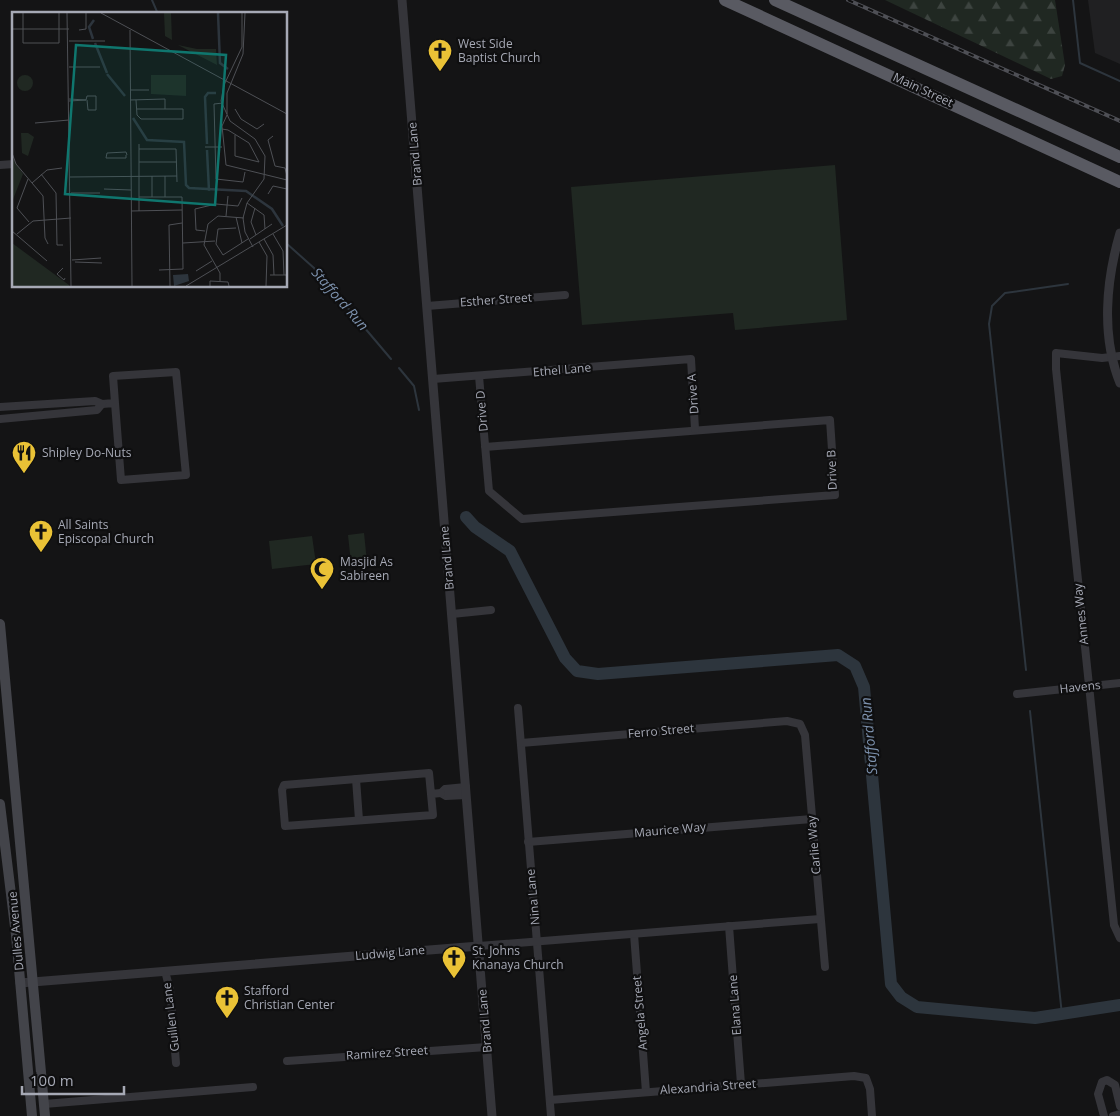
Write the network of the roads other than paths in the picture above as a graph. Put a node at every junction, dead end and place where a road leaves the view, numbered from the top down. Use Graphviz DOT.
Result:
graph roads {
  1 [pos="402,0"];
  2 [pos="725,0"];
  3 [pos="775,0"];
  4 [pos="1120,157"];
  5 [pos="1120,182"];
  6 [pos="1120,233"];
  7 [pos="1116,264"];
  8 [pos="565,295"];
  9 [pos="427,306"];
  10 [pos="1116,356"];
  11 [pos="691,359"];
  12 [pos="479,376"];
  13 [pos="433,380"];
  14 [pos="1120,383"];
  15 [pos="115,403"];
  16 [pos="102,404"];
  17 [pos="0,407"];
  18 [pos="0,419"];
  19 [pos="695,429"];
  20 [pos="485,447"];
  21 [pos="491,610"];
  22 [pos="452,614"];
  23 [pos="0,624"];
  24 [pos="1120,683"];
  25 [pos="1088,686"];
  26 [pos="1017,694"];
  27 [pos="518,708"];
  28 [pos="800,724"];
  29 [pos="521,743"];
  30 [pos="356,779"];
  31 [pos="466,791"];
  32 [pos="431,794"];
  33 [pos="0,804"];
  34 [pos="812,819"];
  35 [pos="359,820"];
  36 [pos="528,842"];
  37 [pos="820,919"];
  38 [pos="730,926"];
  39 [pos="634,934"];
  40 [pos="1120,938"];
  41 [pos="536,941"];
  42 [pos="479,946"];
  43 [pos="825,967"];
  44 [pos="165,971"];
  45 [pos="20,982"];
  46 [pos="33,982"];
  47 [pos="487,1047"];
  48 [pos="286,1061"];
  49 [pos="176,1063"];
  50 [pos="741,1084"];
  51 [pos="253,1087"];
  52 [pos="646,1092"];
  53 [pos="550,1100"];
  54 [pos="44,1104"];
  55 [pos="1120,1106"];
  56 [pos="1120,1114"];
  57 [pos="32,1116"];
  58 [pos="45,1116"];
  59 [pos="492,1116"];
  60 [pos="551,1116"];
  61 [pos="872,1116"];
  62 [pos="1104,1116"];
  63 [pos="1112,1116"];
  1 -- 9 [label="street, Brand Lane"];
  2 -- 5 [label="highway, Main Street"];
  3 -- 4 [label="highway, Main Street"];
  6 -- 7 [label="street"];
  7 -- 10 [label="street"];
  8 -- 9 [label="street, Esther Street"];
  9 -- 13 [label="street, Brand Lane"];
  10 -- 14 [label="street"];
  10 -- 25 [label="street, Annes Way"];
  11 -- 12 [label="street, Ethel Lane"];
  11 -- 19 [label="street, Drive A"];
  12 -- 13 [label="street, Ethel Lane"];
  12 -- 20 [label="street, Drive D"];
  13 -- 22 [label="street, Brand Lane"];
  15 -- 15 [label="street"];
  15 -- 16 [label="street"];
  16 -- 17 [label="street"];
  16 -- 18 [label="street"];
  19 -- 20 [label="street, Drive B"];
  19 -- 20 [label="street, Drive B"];
  21 -- 22 [label="street"];
  22 -- 31 [label="street, Brand Lane"];
  23 -- 46 [label="main road, Dulles Avenue"];
  24 -- 25 [label="street, Havens"];
  25 -- 26 [label="street, Havens"];
  25 -- 40 [label="street, Annes Way"];
  27 -- 29 [label="street, Nina Lane"];
  28 -- 29 [label="street, Ferro Street"];
  28 -- 34 [label="street, Carlie Way"];
  29 -- 36 [label="street, Nina Lane"];
  30 -- 32 [label="street"];
  30 -- 35 [label="street"];
  30 -- 35 [label="street"];
  31 -- 32 [label="street"];
  31 -- 42 [label="street, Brand Lane"];
  32 -- 35 [label="street"];
  33 -- 45 [label="main road, Dulles Avenue"];
  34 -- 36 [label="street, Maurice Way"];
  34 -- 37 [label="street, Carlie Way"];
  36 -- 41 [label="street, Nina Lane"];
  37 -- 38 [label="street, Ludwig Lane"];
  37 -- 43 [label="street, Carlie Way"];
  38 -- 39 [label="street, Ludwig Lane"];
  38 -- 50 [label="street, Elana Lane"];
  39 -- 41 [label="street, Ludwig Lane"];
  39 -- 52 [label="street, Angela Street"];
  41 -- 42 [label="street, Ludwig Lane"];
  41 -- 53 [label="street, Nina Lane"];
  42 -- 44 [label="street, Ludwig Lane"];
  42 -- 47 [label="street, Brand Lane"];
  44 -- 46 [label="street, Ludwig Lane"];
  44 -- 49 [label="street, Guillen Lane"];
  45 -- 46 [label="street, Ludwig Lane"];
  45 -- 57 [label="main road, Dulles Avenue"];
  46 -- 54 [label="main road, Dulles Avenue"];
  47 -- 48 [label="street, Ramirez Street"];
  47 -- 59 [label="street, Brand Lane"];
  50 -- 52 [label="street, Alexandria Street"];
  50 -- 61 [label="street, Alexandria Street"];
  51 -- 54 [label="street"];
  52 -- 53 [label="street, Alexandria Street"];
  53 -- 60 [label="street, Nina Lane"];
  54 -- 58 [label="main road, Dulles Avenue"];
  55 -- 62 [label="street"];
  56 -- 63 [label="street"];
}
